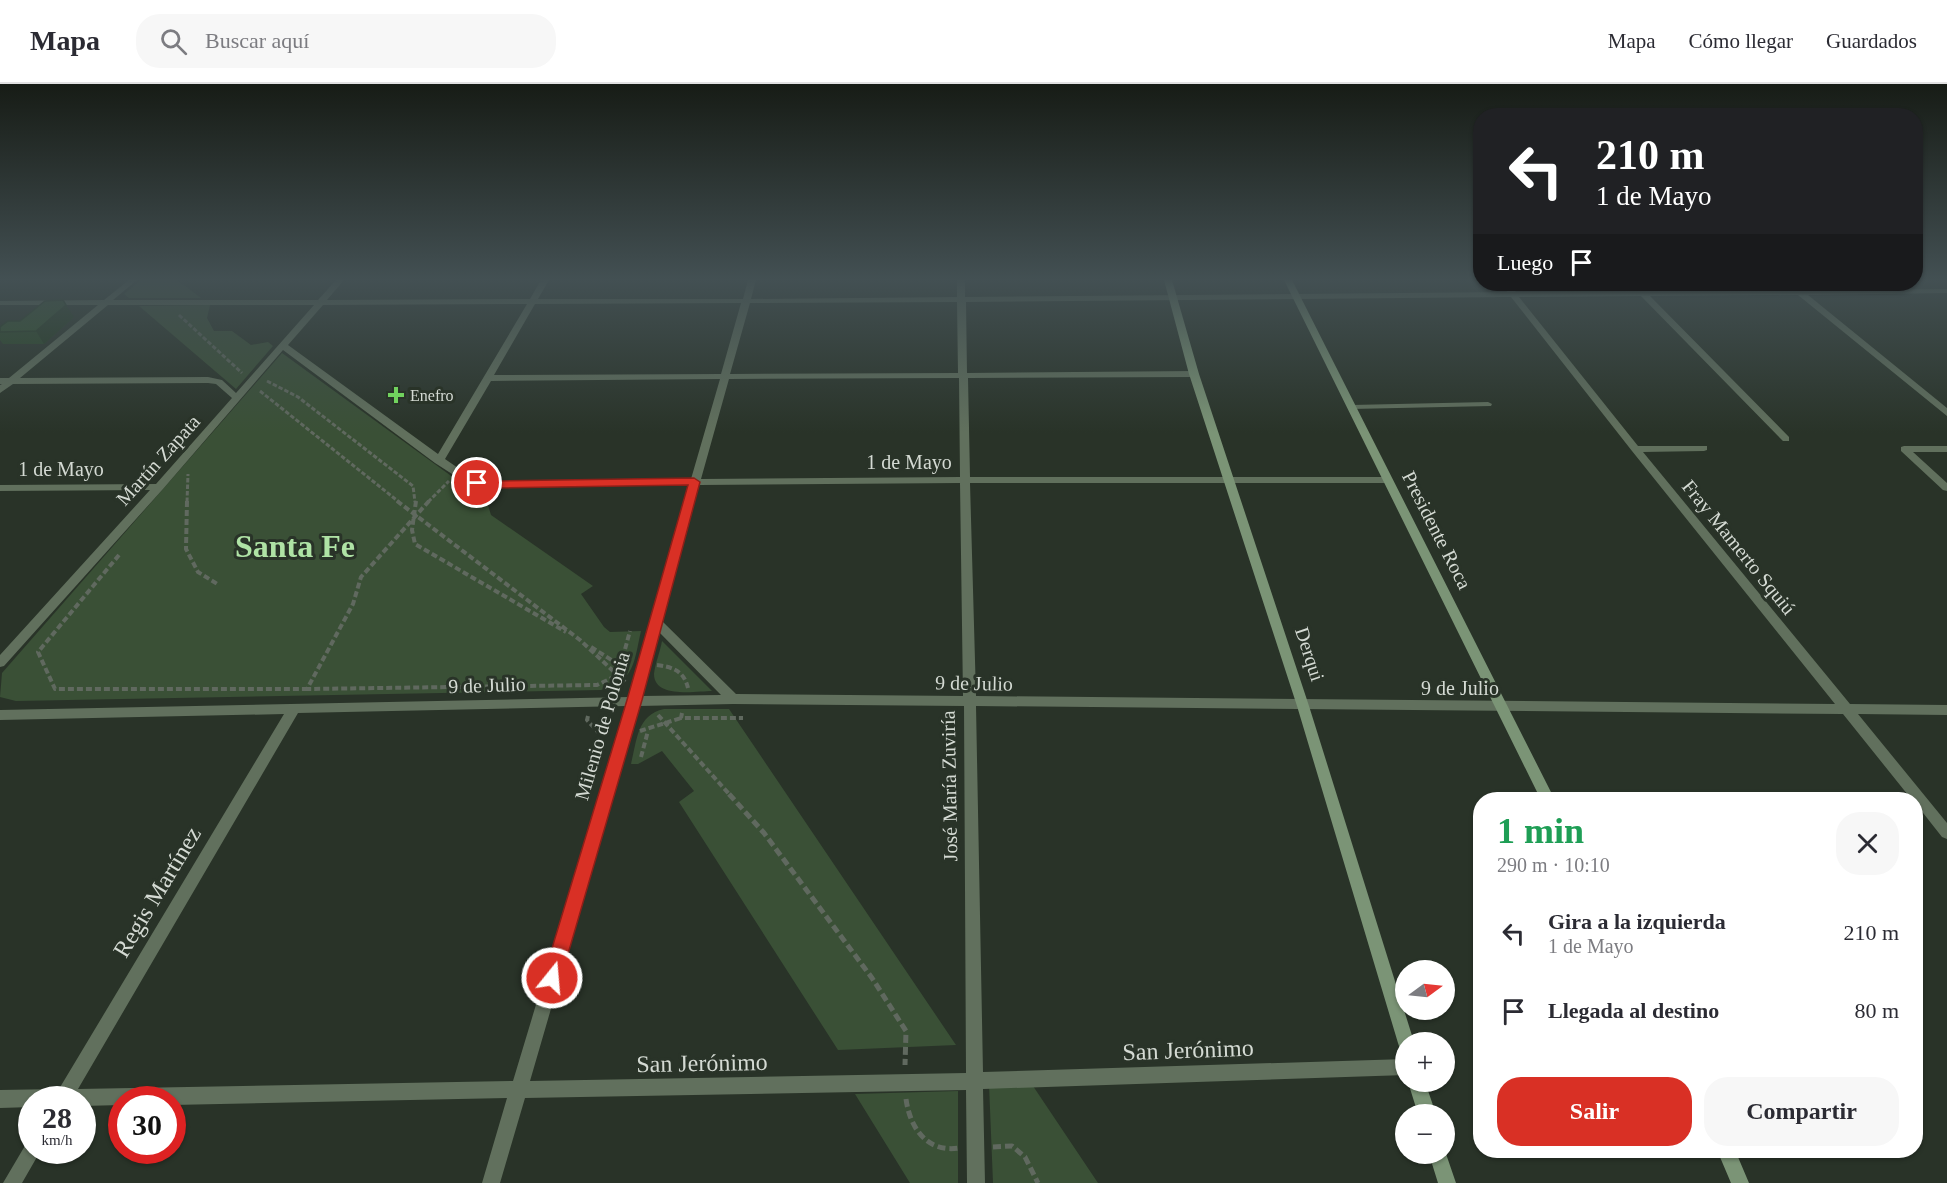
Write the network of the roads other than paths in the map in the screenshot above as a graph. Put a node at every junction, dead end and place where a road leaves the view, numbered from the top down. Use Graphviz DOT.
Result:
graph roads {
  1 [pos="71,331"];
  2 [pos="294,331"];
  3 [pos="515,331"];
  4 [pos="738,331"];
  5 [pos="961,331"];
  6 [pos="1183,331"];
  7 [pos="1313,331"];
  8 [pos="1543,331"];
  9 [pos="1680,331"];
  10 [pos="1848,331"];
  11 [pos="282,345"];
  12 [pos="962,374"];
  13 [pos="1194,374"];
  14 [pos="726,376"];
  15 [pos="487,378"];
  16 [pos="0,381"];
  17 [pos="11,381"];
  18 [pos="0,390"];
  19 [pos="237,398"];
  20 [pos="1488,404"];
  21 [pos="1351,407"];
  22 [pos="1947,413"];
  23 [pos="1786,439"];
  24 [pos="1704,448"];
  25 [pos="1635,449"];
  26 [pos="1947,449"];
  27 [pos="439,460"];
  28 [pos="964,480"];
  29 [pos="1230,480"];
  30 [pos="1386,480"];
  31 [pos="694,482"];
  32 [pos="159,487"];
  33 [pos="0,488"];
  34 [pos="1947,488"];
  35 [pos="655,621"];
  36 [pos="0,663"];
  37 [pos="638,698"];
  38 [pos="733,699"];
  39 [pos="970,703"];
  40 [pos="1303,706"];
  41 [pos="1501,708"];
  42 [pos="293,710"];
  43 [pos="1849,710"];
  44 [pos="1947,710"];
  45 [pos="0,715"];
  46 [pos="1544,792"];
  47 [pos="1914,792"];
  48 [pos="1923,803"];
  49 [pos="1947,833"];
  50 [pos="1403,1032"];
  51 [pos="1395,1067"];
  52 [pos="976,1081"];
  53 [pos="70,1086"];
  54 [pos="518,1090"];
  55 [pos="96,1098"];
  56 [pos="0,1099"];
  57 [pos="18,1099"];
  58 [pos="1729,1158"];
  59 [pos="24,1164"];
  60 [pos="1441,1164"];
  61 [pos="12,1183"];
  62 [pos="491,1183"];
  63 [pos="976,1183"];
  64 [pos="1447,1183"];
  65 [pos="1740,1183"];
  1 -- 17 [label="street"];
  2 -- 11 [label="street, Martín Zapata"];
  3 -- 15 [label="street"];
  4 -- 14 [label="street, Milenio de Polonia"];
  5 -- 12 [label="street, José María Zuviría"];
  6 -- 13 [label="street, Derqui"];
  7 -- 21 [label="street, Presidente Roca"];
  8 -- 25 [label="street, Fray Mamerto Squiú"];
  9 -- 23 [label="street"];
  10 -- 22 [label="street"];
  11 -- 19 [label="street, Martín Zapata"];
  11 -- 27 [label="street, 1 de Mayo"];
  12 -- 13 [label="street"];
  12 -- 14 [label="street"];
  12 -- 28 [label="street, José María Zuviría"];
  13 -- 29 [label="street, Derqui"];
  14 -- 15 [label="street"];
  14 -- 31 [label="street, Milenio de Polonia"];
  15 -- 27 [label="street"];
  16 -- 17 [label="street"];
  17 -- 18 [label="street"];
  17 -- 19 [label="street"];
  19 -- 32 [label="street, Martín Zapata"];
  20 -- 21 [label="lane"];
  21 -- 30 [label="street, Presidente Roca"];
  24 -- 25 [label="street"];
  25 -- 43 [label="street, Fray Mamerto Squiú"];
  26 -- 34 [label="street"];
  27 -- 31 [label="street, 1 de Mayo"];
  28 -- 29 [label="street, 1 de Mayo"];
  28 -- 31 [label="street, 1 de Mayo"];
  28 -- 39 [label="street, José María Zuviría"];
  29 -- 30 [label="street, 1 de Mayo"];
  29 -- 40 [label="street, Derqui"];
  30 -- 41 [label="street, Presidente Roca"];
  31 -- 35 [label="street, Milenio de Polonia"];
  32 -- 33 [label="street, 1 de Mayo"];
  32 -- 36 [label="street, Martín Zapata"];
  35 -- 37 [label="street, Milenio de Polonia"];
  35 -- 38 [label="street"];
  37 -- 38 [label="street, 9 de Julio"];
  37 -- 42 [label="street, 9 de Julio"];
  37 -- 54 [label="street, Milenio de Polonia"];
  38 -- 39 [label="street, 9 de Julio"];
  39 -- 40 [label="street, 9 de Julio"];
  39 -- 52 [label="street, José María Zuviría"];
  40 -- 41 [label="street, 9 de Julio"];
  40 -- 50 [label="street, Derqui"];
  41 -- 43 [label="street, 9 de Julio"];
  41 -- 46 [label="street, Presidente Roca"];
  42 -- 45 [label="street, 9 de Julio"];
  42 -- 53 [label="street, Regis Martínez"];
  43 -- 44 [label="street, 9 de Julio"];
  43 -- 47 [label="street, Fray Mamerto Squiú"];
  48 -- 49 [label="street, Fray Mamerto Squiú"];
  51 -- 52 [label="street, San Jerónimo"];
  52 -- 54 [label="street, San Jerónimo"];
  52 -- 63 [label="street, José María Zuviría"];
  54 -- 55 [label="street, San Jerónimo"];
  54 -- 62 [label="street, Milenio de Polonia"];
  56 -- 57 [label="street, San Jerónimo"];
  58 -- 65 [label="street"];
  59 -- 61 [label="street"];
  60 -- 64 [label="street"];
}
